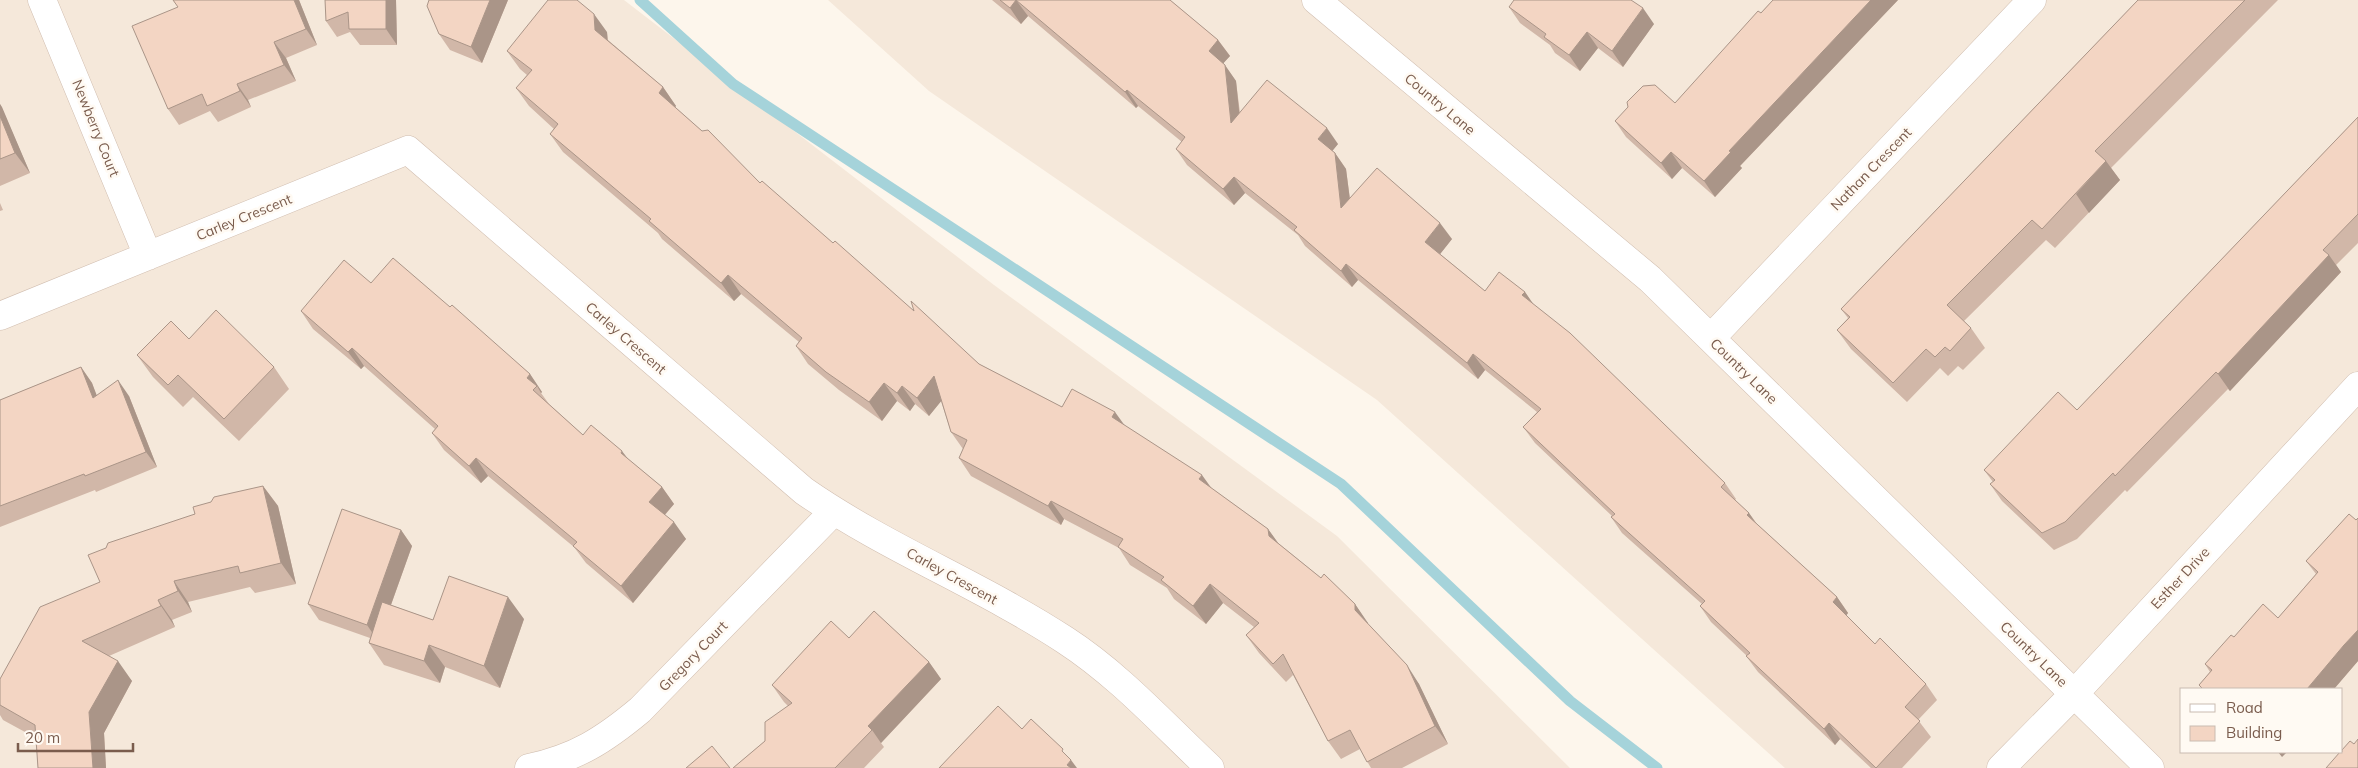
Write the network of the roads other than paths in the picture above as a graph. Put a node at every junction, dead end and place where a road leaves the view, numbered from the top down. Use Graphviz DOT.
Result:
graph roads {
  1 [pos="42,0"];
  2 [pos="1316,0"];
  3 [pos="2032,0"];
  4 [pos="148,256"];
  5 [pos="0,316"];
  6 [pos="1710,338"];
  7 [pos="2358,386"];
  8 [pos="834,511"];
  9 [pos="2074,694"];
  10 [pos="529,768"];
  11 [pos="1210,768"];
  12 [pos="2001,768"];
  13 [pos="2150,768"];
  1 -- 4 [label="street, Newberry Court"];
  2 -- 6 [label="street, Country Lane"];
  3 -- 6 [label="street, Nathan Crescent"];
  4 -- 5 [label="street, Carley Crescent"];
  4 -- 8 [label="street, Carley Crescent"];
  6 -- 9 [label="street, Country Lane"];
  7 -- 9 [label="street, Esther Drive"];
  8 -- 10 [label="street, Gregory Court"];
  8 -- 11 [label="street, Carley Crescent"];
  9 -- 12 [label="street, Esther Drive"];
  9 -- 13 [label="street, Country Lane"];
}
